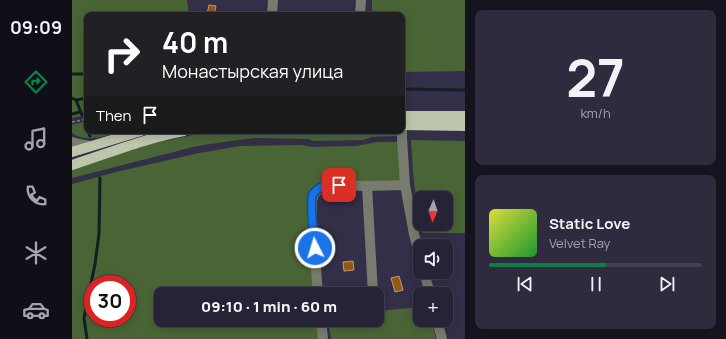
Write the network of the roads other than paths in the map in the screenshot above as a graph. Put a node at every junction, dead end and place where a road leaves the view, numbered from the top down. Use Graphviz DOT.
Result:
graph roads {
  1 [pos="273,0"];
  2 [pos="361,0"];
  3 [pos="272,12"];
  4 [pos="360,12"];
  5 [pos="405,116"];
  6 [pos="465,116"];
  7 [pos="405,125"];
  8 [pos="465,126"];
  9 [pos="131,134"];
  10 [pos="171,134"];
  11 [pos="402,134"];
  12 [pos="72,142"];
  13 [pos="90,146"];
  14 [pos="72,152"];
  15 [pos="72,165"];
  16 [pos="405,185"];
  17 [pos="366,186"];
  18 [pos="415,239"];
  19 [pos="317,287"];
  20 [pos="373,287"];
  21 [pos="321,327"];
  22 [pos="438,327"];
  23 [pos="323,339"];
  24 [pos="442,339"];
  1 -- 3 [label="street"];
  2 -- 4 [label="street"];
  5 -- 6 [label="main road"];
  7 -- 8 [label="main road"];
  9 -- 13 [label="main road"];
  10 -- 15 [label="main road"];
  11 -- 16 [label="street"];
  12 -- 13 [label="street"];
  13 -- 14 [label="main road"];
  16 -- 17 [label="street"];
  16 -- 18 [label="street"];
  17 -- 19 [label="street"];
  17 -- 20 [label="street"];
  21 -- 23 [label="street"];
  22 -- 24 [label="street"];
}
